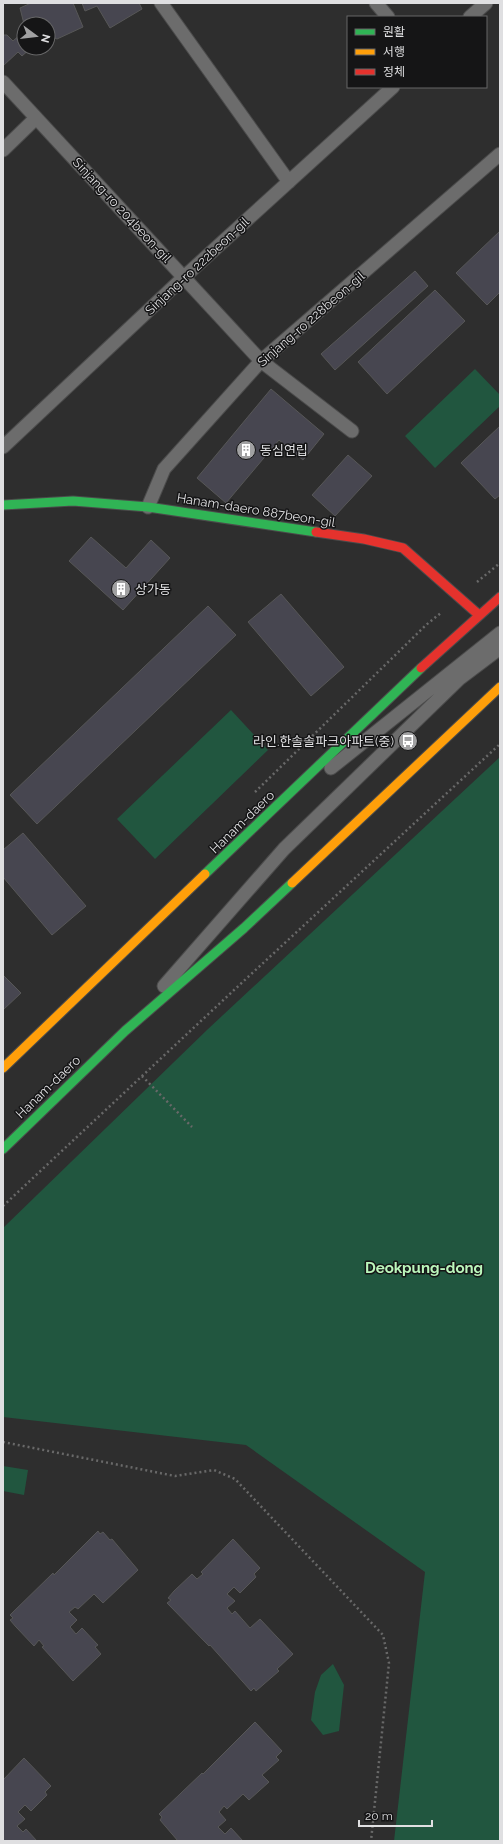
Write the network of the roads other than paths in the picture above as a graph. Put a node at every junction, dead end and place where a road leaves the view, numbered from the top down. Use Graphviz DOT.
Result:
graph roads {
  1 [pos="161,3"];
  2 [pos="376,3"];
  3 [pos="486,3"];
  4 [pos="387,16"];
  5 [pos="471,16"];
  6 [pos="3,82"];
  7 [pos="392,88"];
  8 [pos="36,118"];
  9 [pos="3,150"];
  10 [pos="500,154"];
  11 [pos="289,182"];
  12 [pos="184,277"];
  13 [pos="261,361"];
  14 [pos="352,431"];
  15 [pos="3,447"];
  16 [pos="3,505"];
  17 [pos="148,507"];
  18 [pos="500,597"];
  19 [pos="479,615"];
  20 [pos="500,633"];
  21 [pos="500,648"];
  22 [pos="500,687"];
  23 [pos="258,825"];
  24 [pos="125,1031"];
  25 [pos="3,1068"];
  26 [pos="3,1149"];
  1 -- 11 [label="lane"];
  2 -- 4 [label="lane"];
  3 -- 5 [label="lane"];
  6 -- 8 [label="lane, Sinjang-ro 204beon-gil"];
  7 -- 11 [label="lane, Sinjang-ro 222beon-gil"];
  8 -- 9 [label="lane"];
  8 -- 12 [label="lane, Sinjang-ro 204beon-gil"];
  10 -- 13 [label="lane, Sinjang-ro 228beon-gil"];
  11 -- 12 [label="lane, Sinjang-ro 222beon-gil"];
  12 -- 13 [label="lane, Sinjang-ro 204beon-gil"];
  12 -- 15 [label="lane, Sinjang-ro 222beon-gil"];
  13 -- 14 [label="lane, Sinjang-ro 204beon-gil"];
  13 -- 17 [label="lane, Sinjang-ro 228beon-gil"];
  16 -- 17 [label="main road, Hanam-daero 887beon-gil"];
  17 -- 19 [label="main road, Hanam-daero 887beon-gil"];
  18 -- 19 [label="main road, Hanam-daero"];
  19 -- 23 [label="main road, Hanam-daero"];
  20 -- 23 [label="lane"];
  21 -- 24 [label="lane"];
  22 -- 24 [label="main road, Hanam-daero"];
  23 -- 25 [label="main road, Hanam-daero"];
  24 -- 26 [label="main road, Hanam-daero"];
}
